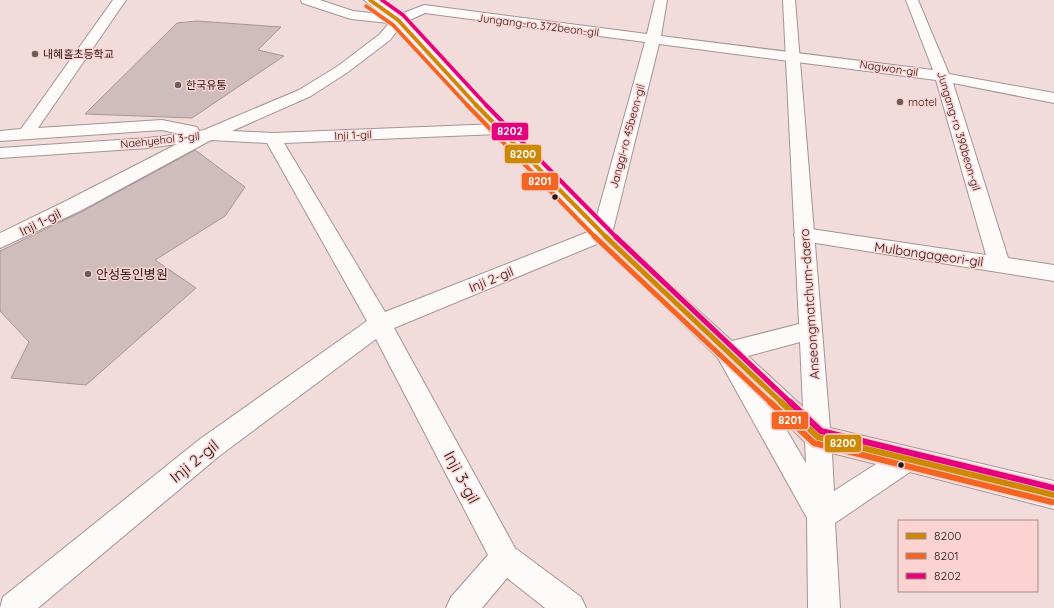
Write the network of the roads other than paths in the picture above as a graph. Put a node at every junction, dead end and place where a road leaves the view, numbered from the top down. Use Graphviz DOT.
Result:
graph roads {
  1 [pos="120,0"];
  2 [pos="307,0"];
  3 [pos="370,0"];
  4 [pos="661,0"];
  5 [pos="789,0"];
  6 [pos="912,0"];
  7 [pos="429,5"];
  8 [pos="398,20"];
  9 [pos="652,39"];
  10 [pos="794,56"];
  11 [pos="943,77"];
  12 [pos="1054,98"];
  13 [pos="498,129"];
  14 [pos="26,134"];
  15 [pos="208,135"];
  16 [pos="0,136"];
  17 [pos="273,138"];
  18 [pos="0,153"];
  19 [pos="602,234"];
  20 [pos="804,235"];
  21 [pos="0,241"];
  22 [pos="1000,264"];
  23 [pos="1054,272"];
  24 [pos="380,324"];
  25 [pos="810,330"];
  26 [pos="727,352"];
  27 [pos="818,437"];
  28 [pos="907,459"];
  29 [pos="1054,495"];
  30 [pos="821,516"];
  31 [pos="505,558"];
  32 [pos="14,608"];
  33 [pos="462,608"];
  34 [pos="570,608"];
  35 [pos="824,608"];
  1 -- 14 [label="street"];
  2 -- 8 [label="street"];
  3 -- 8 [label="street"];
  4 -- 9 [label="street, Janggi-ro 45beon-gil"];
  5 -- 10 [label="street, Anseongmatchum-daero"];
  6 -- 11 [label="street, Jungang-ro 390beon-gil"];
  7 -- 8 [label="street, Jungang-ro 372beon-gil"];
  7 -- 9 [label="street, Jungang-ro 372beon-gil"];
  8 -- 13 [label="street"];
  8 -- 15 [label="street, Inji 1-gil"];
  9 -- 10 [label="street"];
  9 -- 19 [label="street, Janggi-ro 45beon-gil"];
  10 -- 11 [label="street, Nagwon-gil"];
  10 -- 20 [label="street, Anseongmatchum-daero"];
  11 -- 12 [label="street, Nagwon-gil"];
  11 -- 22 [label="street, Jungang-ro 390beon-gil"];
  13 -- 17 [label="street, Inji 1-gil"];
  13 -- 19 [label="street"];
  14 -- 15 [label="street, Naehyehol 3-gil"];
  14 -- 16 [label="street, Naehyehol 3-gil"];
  15 -- 17 [label="street, Inji 1-gil"];
  15 -- 18 [label="street, Naehyehol 3-gil"];
  15 -- 21 [label="street, Inji 1-gil"];
  17 -- 24 [label="street"];
  19 -- 24 [label="street, Inji 2-gil"];
  19 -- 26 [label="street"];
  20 -- 22 [label="street, Mulbangageori-gil"];
  20 -- 25 [label="street, Anseongmatchum-daero"];
  22 -- 23 [label="street, Mulbangageori-gil"];
  24 -- 31 [label="street, Inji 3-gil"];
  24 -- 32 [label="street, Inji 2-gil"];
  25 -- 26 [label="street"];
  25 -- 27 [label="street, Anseongmatchum-daero"];
  26 -- 27 [label="street"];
  26 -- 30 [label="street"];
  27 -- 28 [label="street"];
  27 -- 30 [label="street, Anseongmatchum-daero"];
  28 -- 29 [label="street"];
  28 -- 30 [label="street"];
  30 -- 35 [label="street, Anseongmatchum-daero"];
  31 -- 33 [label="street"];
  31 -- 34 [label="street, Inji 3-gil"];
}
